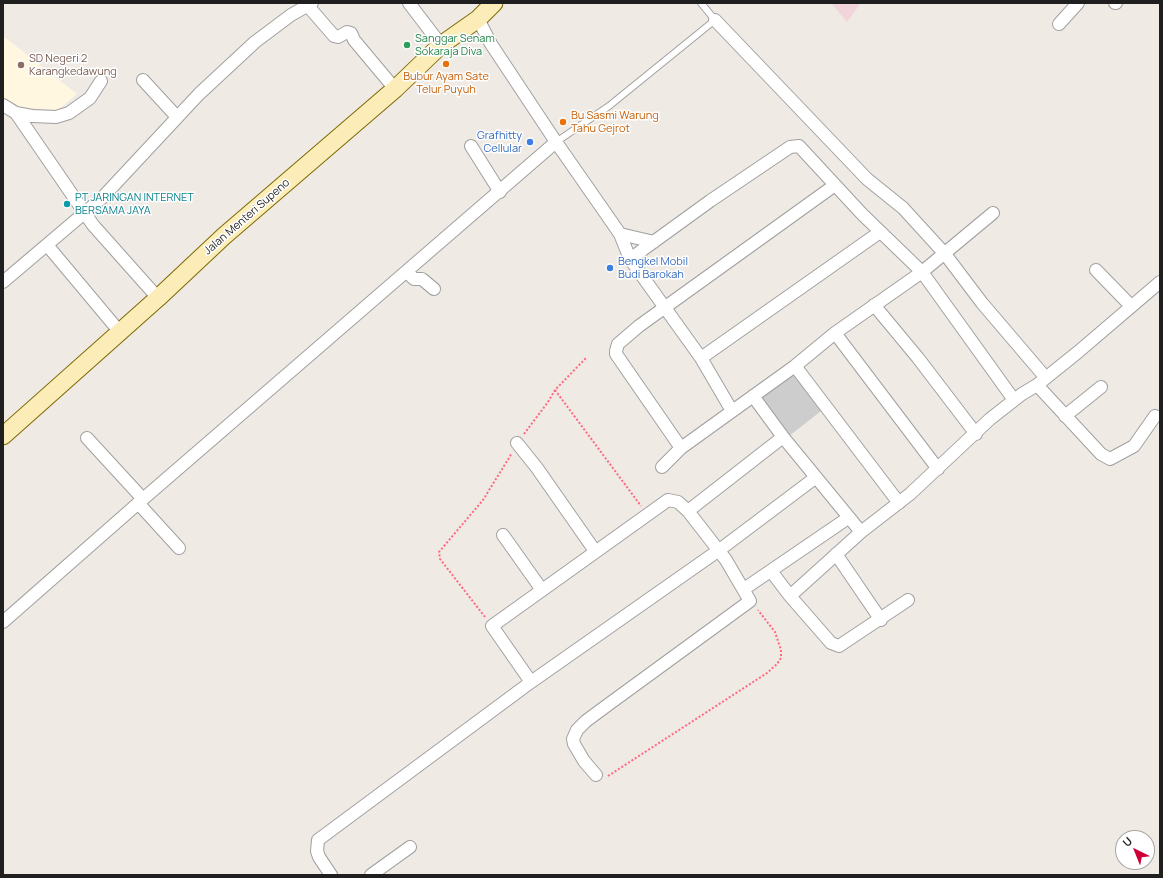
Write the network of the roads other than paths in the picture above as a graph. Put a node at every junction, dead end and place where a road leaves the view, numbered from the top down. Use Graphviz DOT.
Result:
graph roads {
  1 [pos="409,3"];
  2 [pos="494,3"];
  3 [pos="702,3"];
  4 [pos="1078,3"];
  5 [pos="310,5"];
  6 [pos="478,19"];
  7 [pos="715,20"];
  8 [pos="1059,24"];
  9 [pos="441,45"];
  10 [pos="143,80"];
  11 [pos="101,81"];
  12 [pos="395,89"];
  13 [pos="3,105"];
  14 [pos="16,113"];
  15 [pos="177,117"];
  16 [pos="556,142"];
  17 [pos="471,146"];
  18 [pos="835,185"];
  19 [pos="500,192"];
  20 [pos="993,213"];
  21 [pos="84,214"];
  22 [pos="880,232"];
  23 [pos="620,234"];
  24 [pos="654,242"];
  25 [pos="47,245"];
  26 [pos="945,254"];
  27 [pos="630,259"];
  28 [pos="1096,270"];
  29 [pos="406,272"];
  30 [pos="922,272"];
  31 [pos="3,282"];
  32 [pos="1160,282"];
  33 [pos="434,289"];
  34 [pos="158,298"];
  35 [pos="874,305"];
  36 [pos="1131,306"];
  37 [pos="665,309"];
  38 [pos="119,331"];
  39 [pos="835,332"];
  40 [pos="701,358"];
  41 [pos="795,366"];
  42 [pos="1042,381"];
  43 [pos="1101,387"];
  44 [pos="753,396"];
  45 [pos="1014,400"];
  46 [pos="732,411"];
  47 [pos="1065,416"];
  48 [pos="1155,416"];
  49 [pos="976,434"];
  50 [pos="3,436"];
  51 [pos="783,437"];
  52 [pos="86,438"];
  53 [pos="517,443"];
  54 [pos="681,448"];
  55 [pos="662,467"];
  56 [pos="938,469"];
  57 [pos="815,478"];
  58 [pos="140,501"];
  59 [pos="899,503"];
  60 [pos="688,511"];
  61 [pos="848,518"];
  62 [pos="861,532"];
  63 [pos="503,535"];
  64 [pos="179,548"];
  65 [pos="595,551"];
  66 [pos="719,551"];
  67 [pos="836,554"];
  68 [pos="772,571"];
  69 [pos="744,589"];
  70 [pos="542,590"];
  71 [pos="790,596"];
  72 [pos="908,600"];
  73 [pos="881,620"];
  74 [pos="3,622"];
  75 [pos="531,682"];
  76 [pos="596,775"];
  77 [pos="410,847"];
  78 [pos="331,875"];
  79 [pos="371,875"];
  1 -- 9 [label="street"];
  2 -- 6 [label="main road, Jalan Menteri Supeno"];
  3 -- 7 [label="lane"];
  4 -- 8 [label="street"];
  5 -- 12 [label="street"];
  5 -- 15 [label="street"];
  6 -- 9 [label="main road, Jalan Menteri Supeno"];
  6 -- 16 [label="street"];
  7 -- 16 [label="lane"];
  7 -- 26 [label="street"];
  9 -- 12 [label="main road, Jalan Menteri Supeno"];
  10 -- 15 [label="street"];
  11 -- 14 [label="street"];
  12 -- 34 [label="main road, Jalan Menteri Supeno"];
  13 -- 14 [label="street"];
  14 -- 21 [label="street"];
  15 -- 21 [label="street"];
  16 -- 19 [label="street"];
  16 -- 23 [label="street"];
  17 -- 19 [label="street"];
  18 -- 22 [label="street"];
  18 -- 24 [label="street"];
  18 -- 37 [label="street"];
  19 -- 29 [label="street"];
  20 -- 26 [label="street"];
  21 -- 25 [label="street"];
  21 -- 34 [label="street"];
  22 -- 30 [label="street"];
  22 -- 40 [label="street"];
  23 -- 24 [label="street"];
  23 -- 27 [label="street"];
  24 -- 27 [label="street"];
  25 -- 31 [label="street"];
  25 -- 38 [label="street"];
  26 -- 30 [label="street"];
  26 -- 42 [label="street"];
  27 -- 37 [label="street"];
  28 -- 36 [label="street"];
  29 -- 33 [label="street"];
  29 -- 58 [label="street"];
  30 -- 35 [label="street"];
  30 -- 45 [label="street"];
  32 -- 36 [label="street"];
  34 -- 38 [label="main road, Jalan Menteri Supeno"];
  35 -- 39 [label="street"];
  35 -- 49 [label="street"];
  36 -- 42 [label="street"];
  37 -- 40 [label="street"];
  37 -- 54 [label="street"];
  38 -- 50 [label="main road, Jalan Menteri Supeno"];
  39 -- 41 [label="street"];
  39 -- 56 [label="street"];
  40 -- 46 [label="street"];
  41 -- 44 [label="street"];
  41 -- 59 [label="street"];
  42 -- 45 [label="street"];
  42 -- 47 [label="street"];
  43 -- 47 [label="street"];
  44 -- 46 [label="street"];
  44 -- 51 [label="street"];
  45 -- 49 [label="street"];
  46 -- 54 [label="street"];
  47 -- 48 [label="street"];
  49 -- 56 [label="street"];
  51 -- 57 [label="street"];
  51 -- 60 [label="street"];
  52 -- 58 [label="street"];
  53 -- 65 [label="street"];
  54 -- 55 [label="street"];
  56 -- 59 [label="street"];
  57 -- 61 [label="street"];
  57 -- 66 [label="street"];
  58 -- 64 [label="street"];
  58 -- 74 [label="street"];
  59 -- 62 [label="street"];
  60 -- 65 [label="street"];
  60 -- 66 [label="street"];
  61 -- 62 [label="street"];
  61 -- 68 [label="street"];
  62 -- 67 [label="street"];
  63 -- 70 [label="street"];
  65 -- 70 [label="street"];
  66 -- 69 [label="street"];
  66 -- 75 [label="street"];
  67 -- 71 [label="street"];
  67 -- 73 [label="street"];
  68 -- 69 [label="street"];
  68 -- 71 [label="street"];
  69 -- 76 [label="street"];
  70 -- 75 [label="street"];
  71 -- 73 [label="street"];
  72 -- 73 [label="street"];
  75 -- 78 [label="street"];
  77 -- 79 [label="street"];
}
